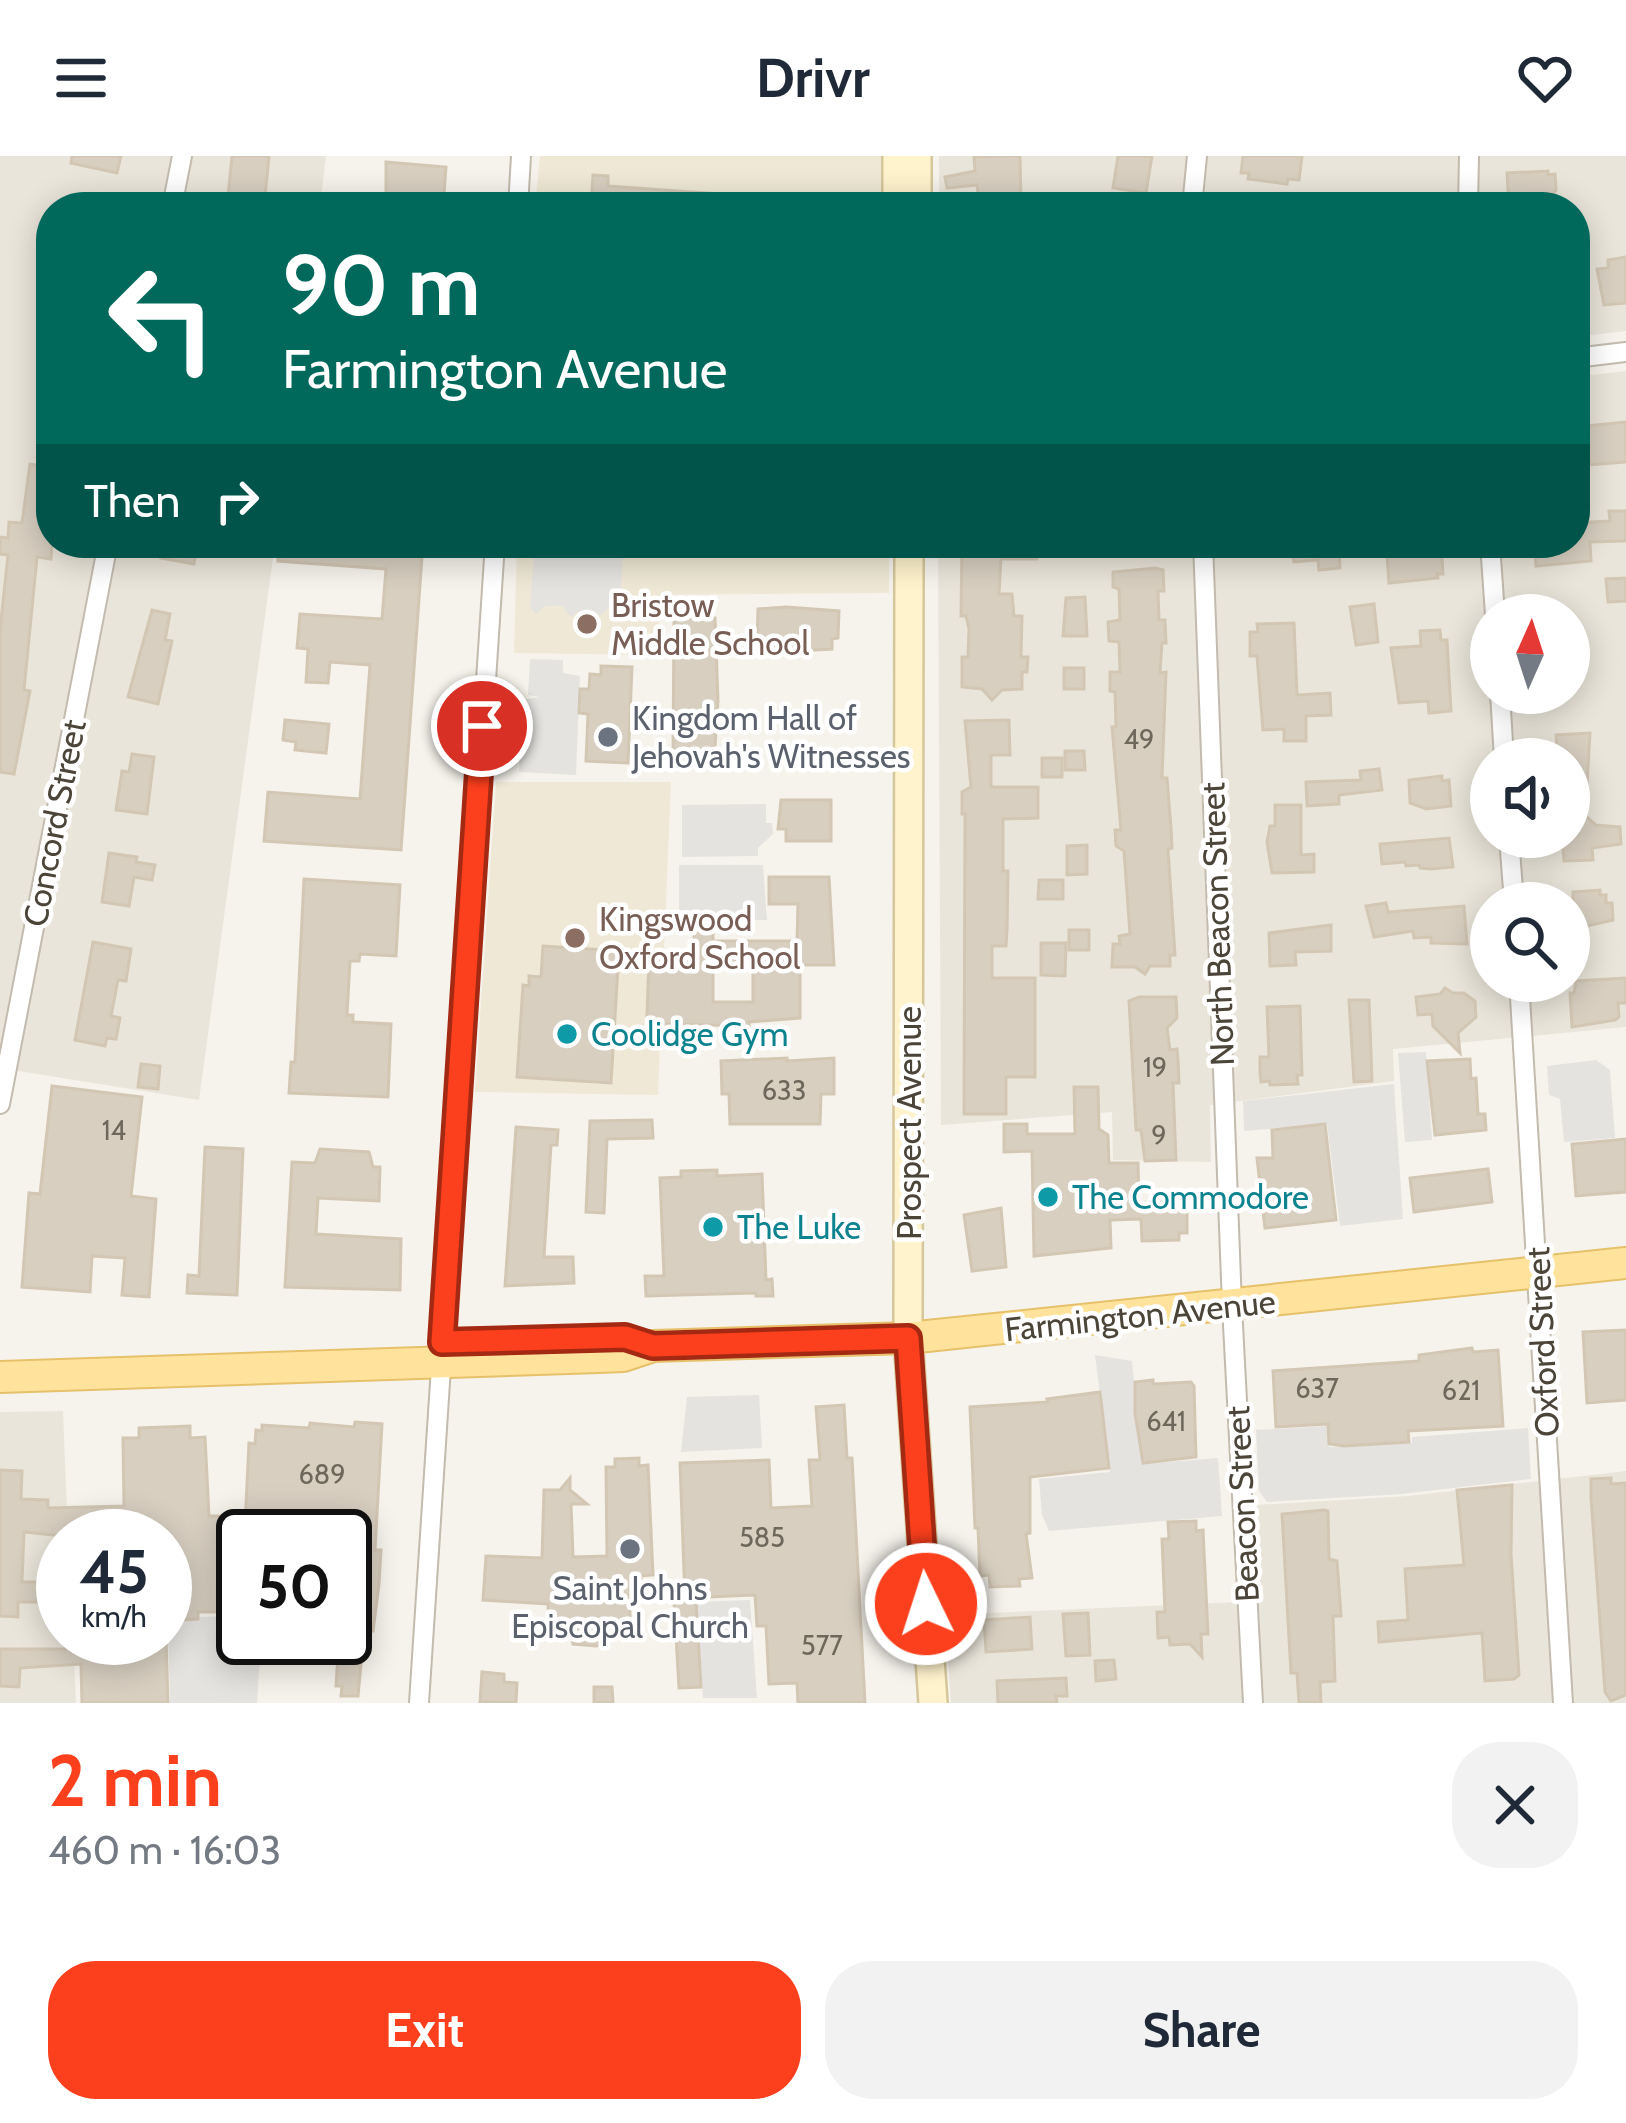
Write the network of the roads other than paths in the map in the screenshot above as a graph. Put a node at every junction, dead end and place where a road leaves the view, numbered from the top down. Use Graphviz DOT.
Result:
graph roads {
  1 [pos="182,156"];
  2 [pos="521,156"];
  3 [pos="898,156"];
  4 [pos="917,156"];
  5 [pos="1197,156"];
  6 [pos="1468,156"];
  7 [pos="175,192"];
  8 [pos="519,192"];
  9 [pos="898,192"];
  10 [pos="917,192"];
  11 [pos="1193,192"];
  12 [pos="1468,192"];
  13 [pos="1626,352"];
  14 [pos="1590,356"];
  15 [pos="105,558"];
  16 [pos="494,558"];
  17 [pos="909,558"];
  18 [pos="1204,558"];
  19 [pos="1491,558"];
  20 [pos="1494,594"];
  21 [pos="1520,1002"];
  22 [pos="0,1104"];
  23 [pos="1626,1262"];
  24 [pos="1538,1272"];
  25 [pos="1232,1306"];
  26 [pos="908,1338"];
  27 [pos="441,1352"];
  28 [pos="0,1356"];
  29 [pos="0,1377"];
  30 [pos="419,1703"];
  31 [pos="933,1703"];
  32 [pos="1253,1703"];
  33 [pos="1563,1703"];
  1 -- 7 [label="street"];
  2 -- 8 [label="street"];
  3 -- 9 [label="main road"];
  4 -- 10 [label="main road"];
  5 -- 11 [label="street"];
  6 -- 12 [label="street"];
  13 -- 14 [label="street"];
  15 -- 22 [label="street, Concord Street"];
  16 -- 27 [label="street"];
  17 -- 26 [label="main road, Prospect Avenue"];
  18 -- 25 [label="street, North Beacon Street"];
  19 -- 20 [label="street"];
  21 -- 24 [label="street, Oxford Street"];
  23 -- 24 [label="main road, Farmington Avenue"];
  24 -- 25 [label="main road, Farmington Avenue"];
  24 -- 33 [label="street, Oxford Street"];
  25 -- 26 [label="main road, Farmington Avenue"];
  25 -- 32 [label="street, Beacon Street"];
  26 -- 27 [label="main road, Farmington Avenue"];
  26 -- 31 [label="main road, Prospect Avenue"];
  27 -- 28 [label="main road, Farmington Avenue"];
  27 -- 29 [label="main road, Farmington Avenue"];
  27 -- 30 [label="street"];
}
